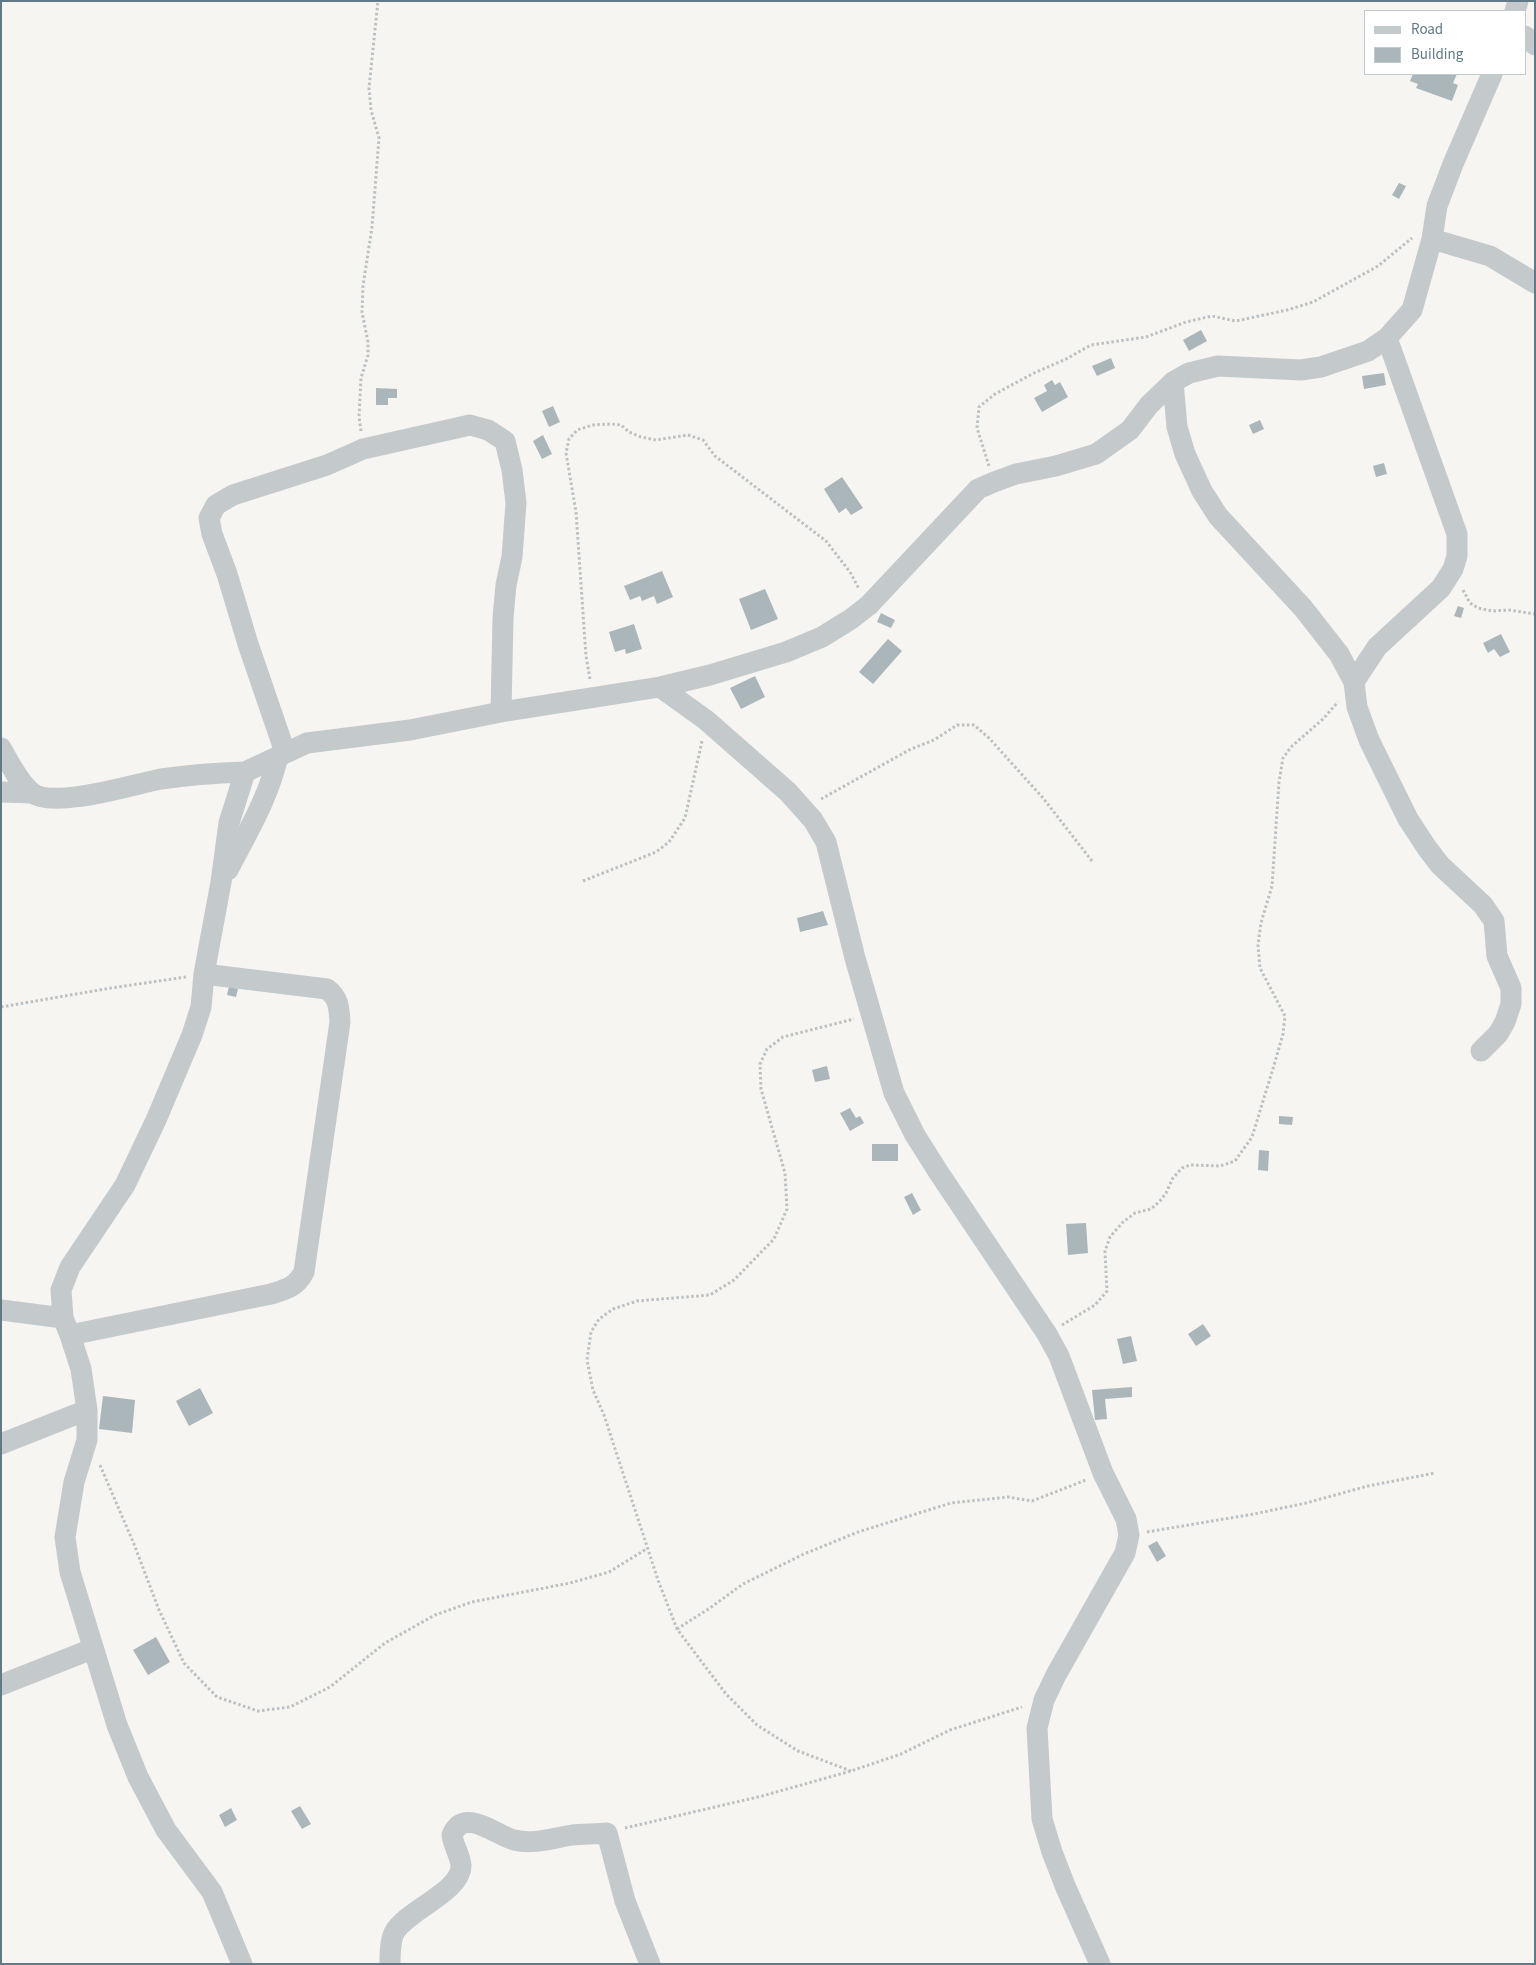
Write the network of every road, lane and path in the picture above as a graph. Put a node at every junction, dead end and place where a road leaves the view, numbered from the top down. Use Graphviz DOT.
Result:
graph roads {
  1 [pos="378,1"];
  2 [pos="1492,75"];
  3 [pos="1424,236"];
  4 [pos="1535,283"];
  5 [pos="1387,338"];
  6 [pos="1173,382"];
  7 [pos="363,449"];
  8 [pos="994,482"];
  9 [pos="1453,569"];
  10 [pos="869,605"];
  11 [pos="1535,614"];
  12 [pos="1354,682"];
  13 [pos="660,687"];
  14 [pos="594,697"];
  15 [pos="501,712"];
  16 [pos="706,720"];
  17 [pos="1,748"];
  18 [pos="282,754"];
  19 [pos="245,772"];
  20 [pos="1,792"];
  21 [pos="32,792"];
  22 [pos="801,807"];
  23 [pos="1092,861"];
  24 [pos="584,881"];
  25 [pos="221,882"];
  26 [pos="204,974"];
  27 [pos="1,1007"];
  28 [pos="872,1015"];
  29 [pos="1481,1050"];
  30 [pos="1,1310"];
  31 [pos="67,1326"];
  32 [pos="1047,1334"];
  33 [pos="87,1410"];
  34 [pos="87,1440"];
  35 [pos="1,1444"];
  36 [pos="1102,1473"];
  37 [pos="1435,1473"];
  38 [pos="1129,1535"];
  39 [pos="648,1548"];
  40 [pos="677,1629"];
  41 [pos="92,1649"];
  42 [pos="1,1685"];
  43 [pos="1044,1700"];
  44 [pos="852,1771"];
  45 [pos="607,1833"];
  46 [pos="242,1964"];
  47 [pos="390,1964"];
  48 [pos="650,1964"];
  49 [pos="1100,1964"];
  1 -- 7 [label="path"];
  2 -- 3 [label="street"];
  3 -- 4 [label="street"];
  3 -- 5 [label="street"];
  3 -- 8 [label="path"];
  5 -- 6 [label="street"];
  5 -- 9 [label="street"];
  6 -- 8 [label="street"];
  6 -- 12 [label="street"];
  7 -- 15 [label="street"];
  7 -- 18 [label="street"];
  8 -- 10 [label="street"];
  9 -- 11 [label="path"];
  9 -- 12 [label="street"];
  10 -- 13 [label="street"];
  10 -- 14 [label="path"];
  12 -- 29 [label="street"];
  12 -- 32 [label="path"];
  13 -- 14 [label="street"];
  13 -- 16 [label="street"];
  14 -- 15 [label="street"];
  15 -- 18 [label="street"];
  16 -- 22 [label="street"];
  16 -- 24 [label="path"];
  17 -- 21 [label="street"];
  18 -- 19 [label="street"];
  18 -- 25 [label="street"];
  19 -- 21 [label="street"];
  19 -- 25 [label="street"];
  20 -- 21 [label="street"];
  22 -- 23 [label="path"];
  22 -- 28 [label="street"];
  25 -- 26 [label="street"];
  26 -- 27 [label="path"];
  26 -- 31 [label="street"];
  26 -- 31 [label="street"];
  28 -- 32 [label="street"];
  28 -- 39 [label="path"];
  30 -- 31 [label="street"];
  31 -- 33 [label="street"];
  32 -- 36 [label="street"];
  33 -- 34 [label="street"];
  33 -- 35 [label="street"];
  34 -- 39 [label="path"];
  34 -- 41 [label="street"];
  36 -- 38 [label="street"];
  36 -- 40 [label="path"];
  37 -- 38 [label="path"];
  38 -- 43 [label="street"];
  39 -- 40 [label="path"];
  40 -- 44 [label="path"];
  41 -- 42 [label="street"];
  41 -- 46 [label="street"];
  43 -- 44 [label="path"];
  43 -- 49 [label="street"];
  44 -- 45 [label="path"];
  45 -- 47 [label="street"];
  45 -- 48 [label="street"];
}
